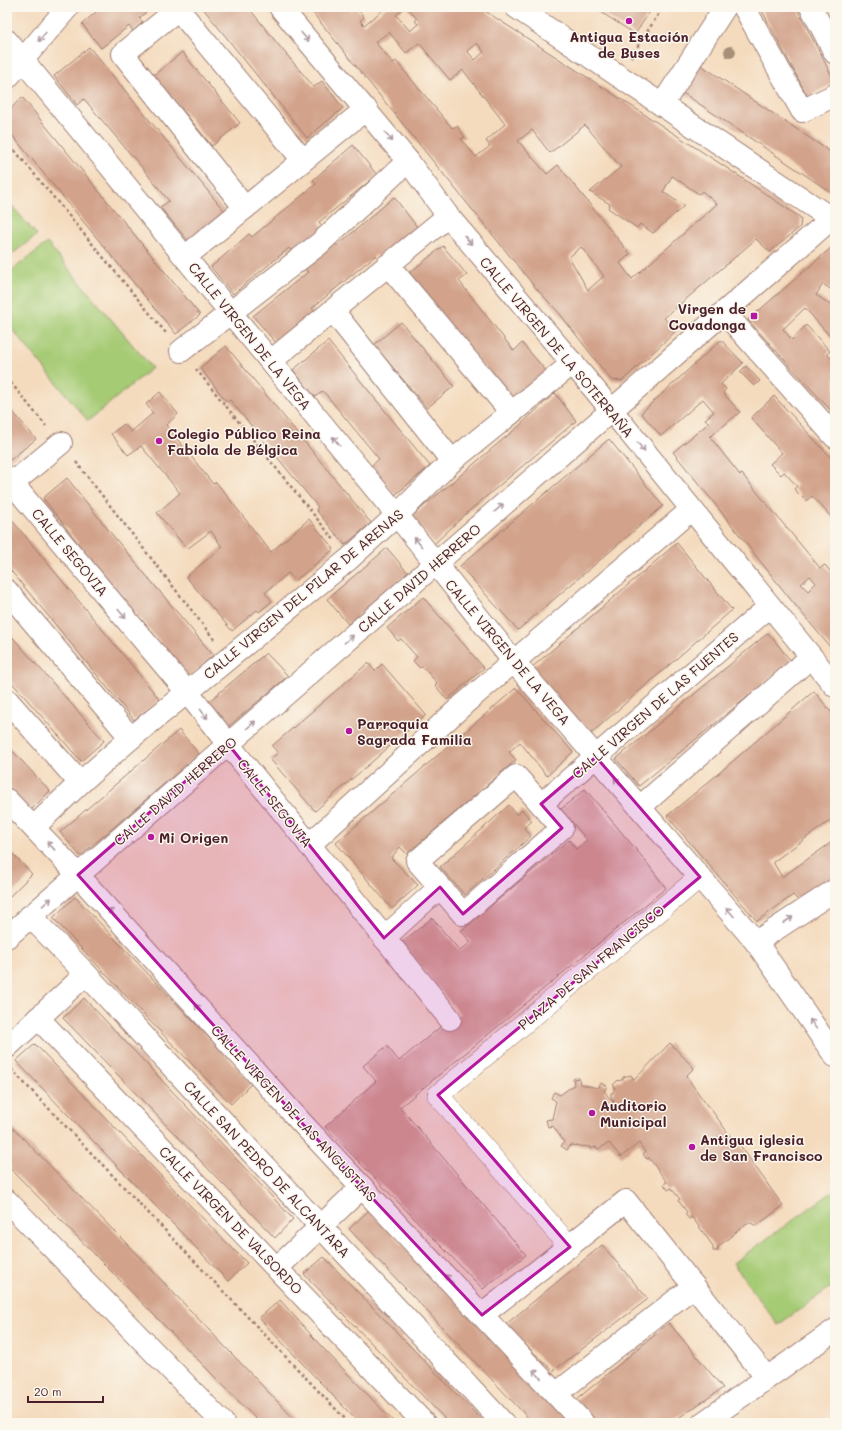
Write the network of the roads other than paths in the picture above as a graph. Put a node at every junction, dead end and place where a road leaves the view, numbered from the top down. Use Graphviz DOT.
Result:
graph roads {
  1 [pos="68,7"];
  2 [pos="280,7"];
  3 [pos="516,7"];
  4 [pos="725,7"];
  5 [pos="744,7"];
  6 [pos="811,7"];
  7 [pos="7,41"];
  8 [pos="835,53"];
  9 [pos="23,59"];
  10 [pos="7,78"];
  11 [pos="835,95"];
  12 [pos="662,105"];
  13 [pos="366,109"];
  14 [pos="303,160"];
  15 [pos="408,161"];
  16 [pos="245,208"];
  17 [pos="448,216"];
  18 [pos="833,220"];
  19 [pos="185,257"];
  20 [pos="388,265"];
  21 [pos="333,311"];
  22 [pos="231,312"];
  23 [pos="724,312"];
  24 [pos="181,351"];
  25 [pos="271,362"];
  26 [pos="573,363"];
  27 [pos="611,410"];
  28 [pos="511,412"];
  29 [pos="835,436"];
  30 [pos="61,443"];
  31 [pos="452,460"];
  32 [pos="9,483"];
  33 [pos="692,510"];
  34 [pos="397,515"];
  35 [pos="435,564"];
  36 [pos="7,591"];
  37 [pos="770,606"];
  38 [pos="811,657"];
  39 [pos="514,662"];
  40 [pos="835,686"];
  41 [pos="187,692"];
  42 [pos="7,700"];
  43 [pos="131,738"];
  44 [pos="228,744"];
  45 [pos="596,756"];
  46 [pos="80,783"];
  47 [pos="7,800"];
  48 [pos="541,804"];
  49 [pos="640,807"];
  50 [pos="34,827"];
  51 [pos="309,845"];
  52 [pos="78,875"];
  53 [pos="700,878"];
  54 [pos="440,887"];
  55 [pos="835,890"];
  56 [pos="30,916"];
  57 [pos="7,936"];
  58 [pos="384,938"];
  59 [pos="756,942"];
  60 [pos="86,974"];
  61 [pos="38,1018"];
  62 [pos="450,1019"];
  63 [pos="7,1047"];
  64 [pos="835,1056"];
  65 [pos="362,1187"];
  66 [pos="7,1201"];
  67 [pos="321,1226"];
  68 [pos="570,1247"];
  69 [pos="277,1268"];
  70 [pos="694,1286"];
  71 [pos="482,1315"];
  72 [pos="835,1330"];
  73 [pos="767,1378"];
  74 [pos="556,1394"];
  75 [pos="223,1423"];
  76 [pos="424,1423"];
  77 [pos="503,1423"];
  78 [pos="583,1423"];
  79 [pos="703,1423"];
  1 -- 9 [label="street, one-way"];
  2 -- 13 [label="street, CALLE VIRGEN DE LA SOTERRAÑA, one-way"];
  3 -- 12 [label="street"];
  4 -- 12 [label="street"];
  5 -- 11 [label="street"];
  6 -- 8 [label="street"];
  7 -- 9 [label="street, CALLE VIRGEN DE LA VEGA"];
  9 -- 10 [label="street"];
  9 -- 19 [label="street, CALLE VIRGEN DE LA VEGA"];
  12 -- 18 [label="street"];
  13 -- 14 [label="street"];
  13 -- 15 [label="street, CALLE VIRGEN DE LA SOTERRAÑA, one-way"];
  14 -- 16 [label="street"];
  14 -- 16 [label="street"];
  15 -- 17 [label="street, CALLE VIRGEN DE LA SOTERRAÑA"];
  15 -- 22 [label="street"];
  16 -- 19 [label="street"];
  17 -- 20 [label="street"];
  17 -- 26 [label="street, CALLE VIRGEN DE LA SOTERRAÑA, one-way"];
  18 -- 23 [label="street, CALLE DAVID HERRERO"];
  19 -- 22 [label="street, CALLE VIRGEN DE LA VEGA"];
  20 -- 21 [label="street"];
  20 -- 28 [label="street"];
  21 -- 25 [label="street"];
  21 -- 31 [label="street"];
  22 -- 24 [label="street"];
  22 -- 25 [label="street, CALLE VIRGEN DE LA VEGA"];
  23 -- 27 [label="street, CALLE DAVID HERRERO"];
  23 -- 29 [label="street"];
  34 -- 25 [label="street, CALLE VIRGEN DE LA VEGA, one-way"];
  26 -- 27 [label="street, CALLE VIRGEN DE LA SOTERRAÑA"];
  26 -- 28 [label="street, CALLE VIRGEN DEL PILAR DE ARENAS"];
  27 -- 33 [label="street, CALLE VIRGEN DE LA SOTERRAÑA, one-way"];
  35 -- 27 [label="street, CALLE DAVID HERRERO, one-way"];
  28 -- 31 [label="street, CALLE VIRGEN DEL PILAR DE ARENAS"];
  30 -- 32 [label="street"];
  31 -- 34 [label="street, CALLE VIRGEN DEL PILAR DE ARENAS"];
  32 -- 41 [label="street, CALLE SEGOVIA, one-way"];
  33 -- 37 [label="street, CALLE VIRGEN DE LA SOTERRAÑA"];
  33 -- 39 [label="street"];
  35 -- 34 [label="street, CALLE VIRGEN DE LA VEGA, one-way"];
  34 -- 41 [label="street, CALLE VIRGEN DEL PILAR DE ARENAS"];
  35 -- 39 [label="street, CALLE VIRGEN DE LA VEGA"];
  44 -- 35 [label="street, CALLE DAVID HERRERO, one-way"];
  36 -- 43 [label="street"];
  37 -- 38 [label="street, CALLE VIRGEN DE LA SOTERRAÑA"];
  37 -- 45 [label="street, CALLE VIRGEN DE LAS FUENTES"];
  38 -- 40 [label="street, CALLE VIRGEN DE LA SOTERRAÑA"];
  38 -- 49 [label="street"];
  39 -- 45 [label="street, CALLE VIRGEN DE LA VEGA"];
  39 -- 51 [label="street"];
  41 -- 43 [label="street, CALLE VIRGEN DEL PILAR DE ARENAS"];
  41 -- 44 [label="street, CALLE SEGOVIA, one-way"];
  42 -- 46 [label="street"];
  43 -- 46 [label="street, CALLE VIRGEN DEL PILAR DE ARENAS"];
  44 -- 51 [label="street, CALLE SEGOVIA"];
  44 -- 52 [label="street, CALLE DAVID HERRERO"];
  45 -- 48 [label="street, CALLE VIRGEN DE LAS FUENTES"];
  49 -- 45 [label="street, CALLE VIRGEN DE LA VEGA, one-way"];
  46 -- 50 [label="street, CALLE VIRGEN DEL PILAR DE ARENAS"];
  47 -- 50 [label="street, CALLE VIRGEN DE LAS ANGUSTIAS"];
  48 -- 54 [label="street"];
  48 -- 54 [label="street"];
  49 -- 53 [label="street, CALLE VIRGEN DE LA VEGA"];
  52 -- 50 [label="street, CALLE VIRGEN DE LAS ANGUSTIAS, one-way"];
  51 -- 58 [label="street, CALLE SEGOVIA"];
  56 -- 52 [label="street, CALLE DAVID HERRERO, one-way"];
  65 -- 52 [label="street, CALLE VIRGEN DE LAS ANGUSTIAS, one-way"];
  59 -- 53 [label="street, CALLE VIRGEN DE LA VEGA, one-way"];
  53 -- 68 [label="street, PLAZA DE SAN FRANCISCO"];
  54 -- 58 [label="street"];
  59 -- 55 [label="street, one-way"];
  56 -- 57 [label="street, CALLE DAVID HERRERO"];
  56 -- 60 [label="street, CALLE SAN PEDRO DE ALCANTARA"];
  58 -- 62 [label="street, CALLE SEGOVIA"];
  64 -- 59 [label="street, CALLE VIRGEN DE LA VEGA, one-way"];
  60 -- 61 [label="street"];
  60 -- 67 [label="street, CALLE SAN PEDRO DE ALCANTARA"];
  61 -- 63 [label="street"];
  61 -- 69 [label="street, CALLE VIRGEN DE VALSORDO"];
  65 -- 67 [label="street"];
  71 -- 65 [label="street, CALLE VIRGEN DE LAS ANGUSTIAS, one-way"];
  66 -- 75 [label="street"];
  67 -- 69 [label="street"];
  67 -- 77 [label="street, CALLE SAN PEDRO DE ALCANTARA"];
  68 -- 70 [label="street"];
  68 -- 71 [label="street"];
  69 -- 76 [label="street, CALLE VIRGEN DE VALSORDO"];
  70 -- 73 [label="street"];
  70 -- 74 [label="street"];
  74 -- 71 [label="street, CALLE VIRGEN DE LAS ANGUSTIAS, one-way"];
  72 -- 73 [label="street"];
  73 -- 79 [label="street"];
  74 -- 78 [label="street, CALLE VIRGEN DE LAS ANGUSTIAS"];
}
